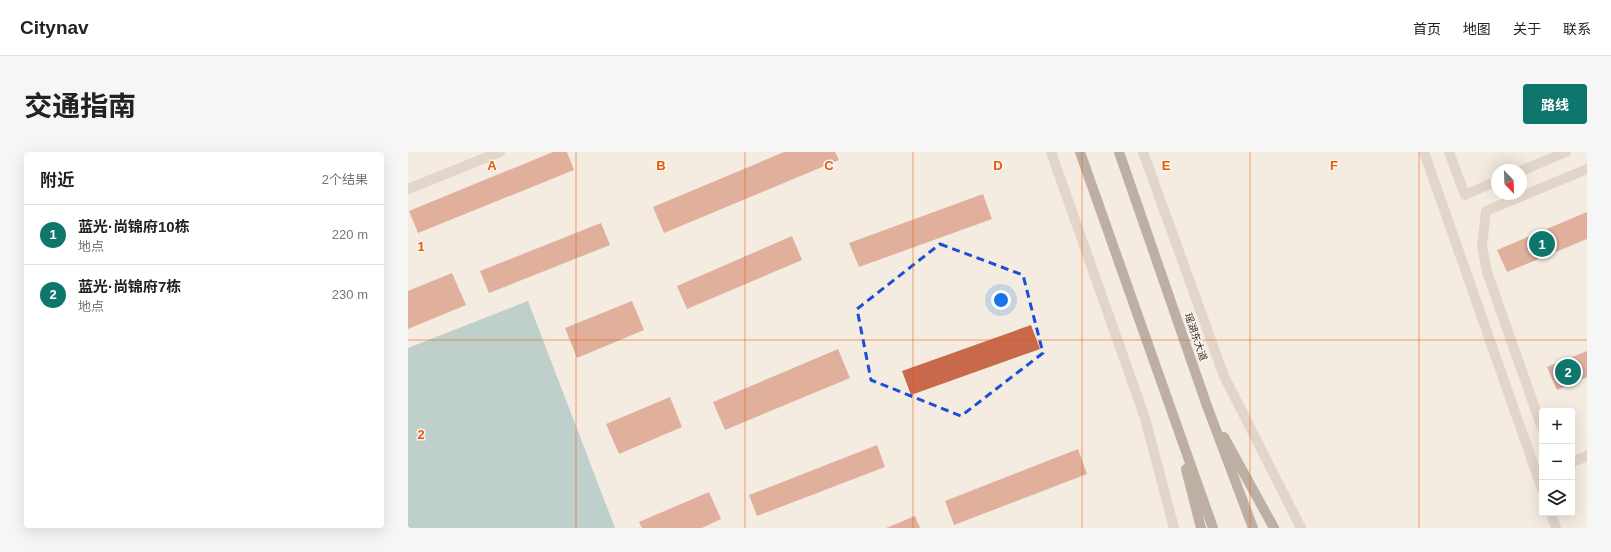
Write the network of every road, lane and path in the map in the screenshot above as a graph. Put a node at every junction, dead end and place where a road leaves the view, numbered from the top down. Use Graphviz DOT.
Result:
graph roads {
  1 [pos="500,152"];
  2 [pos="1052,152"];
  3 [pos="1080,152"];
  4 [pos="1120,152"];
  5 [pos="1143,152"];
  6 [pos="1424,152"];
  7 [pos="1449,152"];
  8 [pos="1566,152"];
  9 [pos="1527,168"];
  10 [pos="1587,169"];
  11 [pos="1491,184"];
  12 [pos="408,189"];
  13 [pos="1169,403"];
  14 [pos="1207,406"];
  15 [pos="1539,419"];
  16 [pos="1587,456"];
  17 [pos="1575,461"];
  18 [pos="1539,480"];
  19 [pos="1552,516"];
  20 [pos="1174,528"];
  21 [pos="1202,528"];
  22 [pos="1213,528"];
  23 [pos="1253,528"];
  24 [pos="1274,528"];
  25 [pos="1301,528"];
  26 [pos="1556,528"];
  1 -- 12 [label="street"];
  2 -- 20 [label="street"];
  3 -- 13 [label="main road"];
  4 -- 14 [label="main road, 瑶湖东大道"];
  5 -- 25 [label="street"];
  6 -- 18 [label="street"];
  7 -- 11 [label="street"];
  8 -- 9 [label="street"];
  10 -- 15 [label="street"];
  13 -- 21 [label="main road"];
  13 -- 22 [label="main road"];
  14 -- 23 [label="main road, 瑶湖东大道"];
  14 -- 24 [label="main road"];
  16 -- 17 [label="street"];
  19 -- 26 [label="street"];
}
